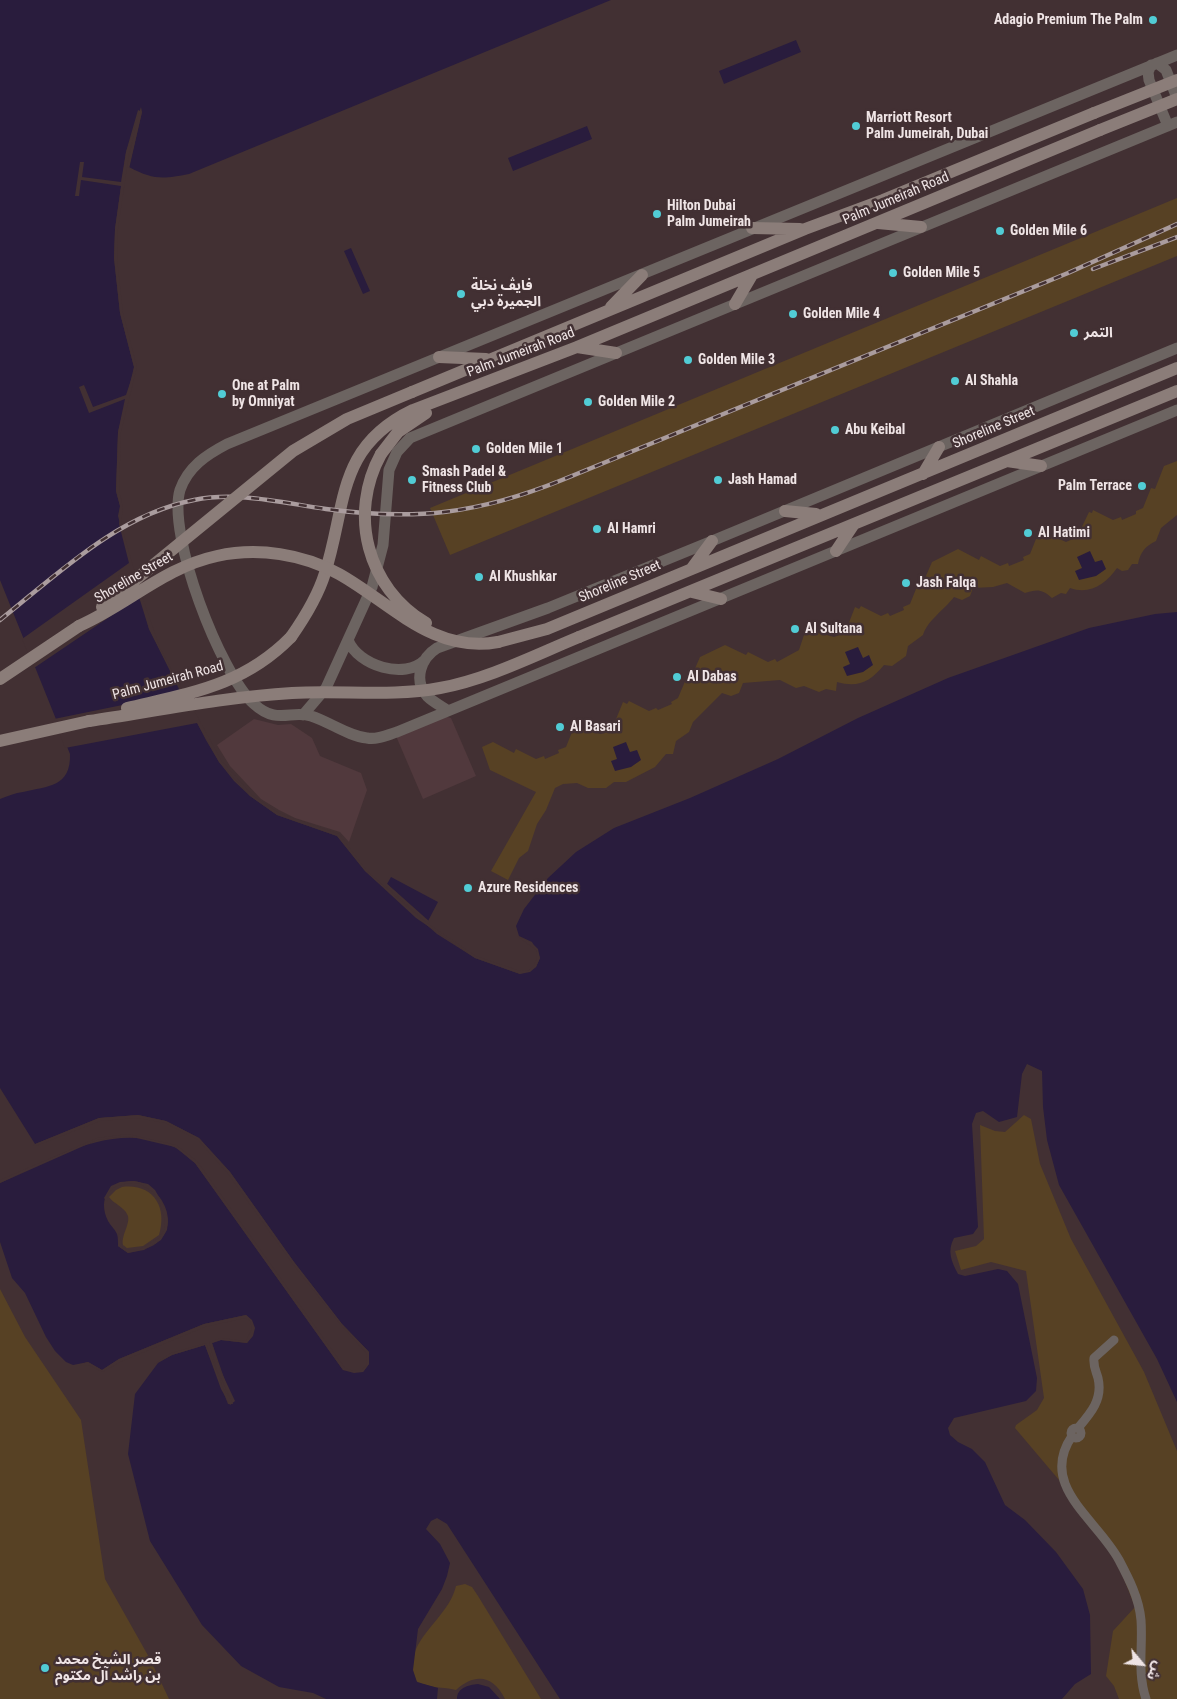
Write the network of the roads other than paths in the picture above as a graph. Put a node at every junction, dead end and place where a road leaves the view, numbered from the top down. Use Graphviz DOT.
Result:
graph roads {
  1 [pos="1177,54"];
  2 [pos="1154,64"];
  3 [pos="1177,80"];
  4 [pos="1177,99"];
  5 [pos="1173,124"];
  6 [pos="876,223"];
  7 [pos="752,228"];
  8 [pos="921,228"];
  9 [pos="805,229"];
  10 [pos="642,274"];
  11 [pos="752,275"];
  12 [pos="735,304"];
  13 [pos="607,311"];
  14 [pos="577,347"];
  15 [pos="1177,348"];
  16 [pos="616,352"];
  17 [pos="439,357"];
  18 [pos="491,359"];
  19 [pos="1177,368"];
  20 [pos="472,388"];
  21 [pos="1177,391"];
  22 [pos="1177,410"];
  23 [pos="940,447"];
  24 [pos="1007,461"];
  25 [pos="1041,466"];
  26 [pos="923,474"];
  27 [pos="785,511"];
  28 [pos="821,514"];
  29 [pos="854,524"];
  30 [pos="712,541"];
  31 [pos="836,551"];
  32 [pos="692,568"];
  33 [pos="692,592"];
  34 [pos="721,599"];
  35 [pos="79,626"];
  36 [pos="348,640"];
  37 [pos="498,642"];
  38 [pos="426,658"];
  39 [pos="0,678"];
  40 [pos="447,710"];
  41 [pos="303,715"];
  42 [pos="89,721"];
  43 [pos="0,741"];
  44 [pos="1114,1340"];
  45 [pos="1146,1699"];
  1 -- 2 [label="street"];
  2 -- 4 [label="street"];
  2 -- 5 [label="street"];
  2 -- 7 [label="street"];
  3 -- 9 [label="main road, Palm Jumeirah Road, bridge"];
  4 -- 6 [label="main road, Palm Jumeirah Road, bridge"];
  5 -- 8 [label="street"];
  6 -- 8 [label="main road"];
  6 -- 11 [label="main road, Palm Jumeirah Road"];
  7 -- 9 [label="main road"];
  7 -- 10 [label="street"];
  8 -- 12 [label="street"];
  9 -- 13 [label="main road, Palm Jumeirah Road"];
  10 -- 13 [label="main road"];
  10 -- 17 [label="street"];
  11 -- 12 [label="main road"];
  11 -- 14 [label="main road, Palm Jumeirah Road"];
  12 -- 16 [label="street"];
  13 -- 18 [label="main road, Palm Jumeirah Road"];
  14 -- 16 [label="main road"];
  14 -- 20 [label="main road, Palm Jumeirah Road"];
  15 -- 23 [label="street"];
  16 -- 36 [label="street"];
  17 -- 18 [label="main road"];
  17 -- 41 [label="street"];
  18 -- 35 [label="main road, Palm Jumeirah Road, bridge"];
  19 -- 26 [label="main road, Shoreline Street"];
  20 -- 37 [label="main road, bridge"];
  20 -- 42 [label="main road, Palm Jumeirah Road, bridge"];
  21 -- 24 [label="main road"];
  22 -- 25 [label="street"];
  23 -- 26 [label="main road"];
  23 -- 27 [label="street"];
  24 -- 25 [label="main road"];
  24 -- 29 [label="main road"];
  25 -- 31 [label="street"];
  26 -- 28 [label="main road, Shoreline Street"];
  27 -- 28 [label="main road"];
  27 -- 30 [label="street"];
  28 -- 32 [label="main road, Shoreline Street"];
  29 -- 31 [label="main road"];
  29 -- 33 [label="main road"];
  30 -- 32 [label="main road"];
  30 -- 38 [label="street"];
  31 -- 34 [label="street"];
  32 -- 37 [label="main road, Shoreline Street"];
  33 -- 34 [label="main road"];
  33 -- 42 [label="main road, bridge"];
  34 -- 40 [label="street"];
  35 -- 37 [label="main road, Shoreline Street, bridge"];
  35 -- 39 [label="main road, Palm Jumeirah Road"];
  36 -- 38 [label="street"];
  36 -- 41 [label="street"];
  38 -- 40 [label="street"];
  40 -- 41 [label="street"];
  42 -- 43 [label="main road, Palm Jumeirah Road"];
  44 -- 45 [label="street"];
}
